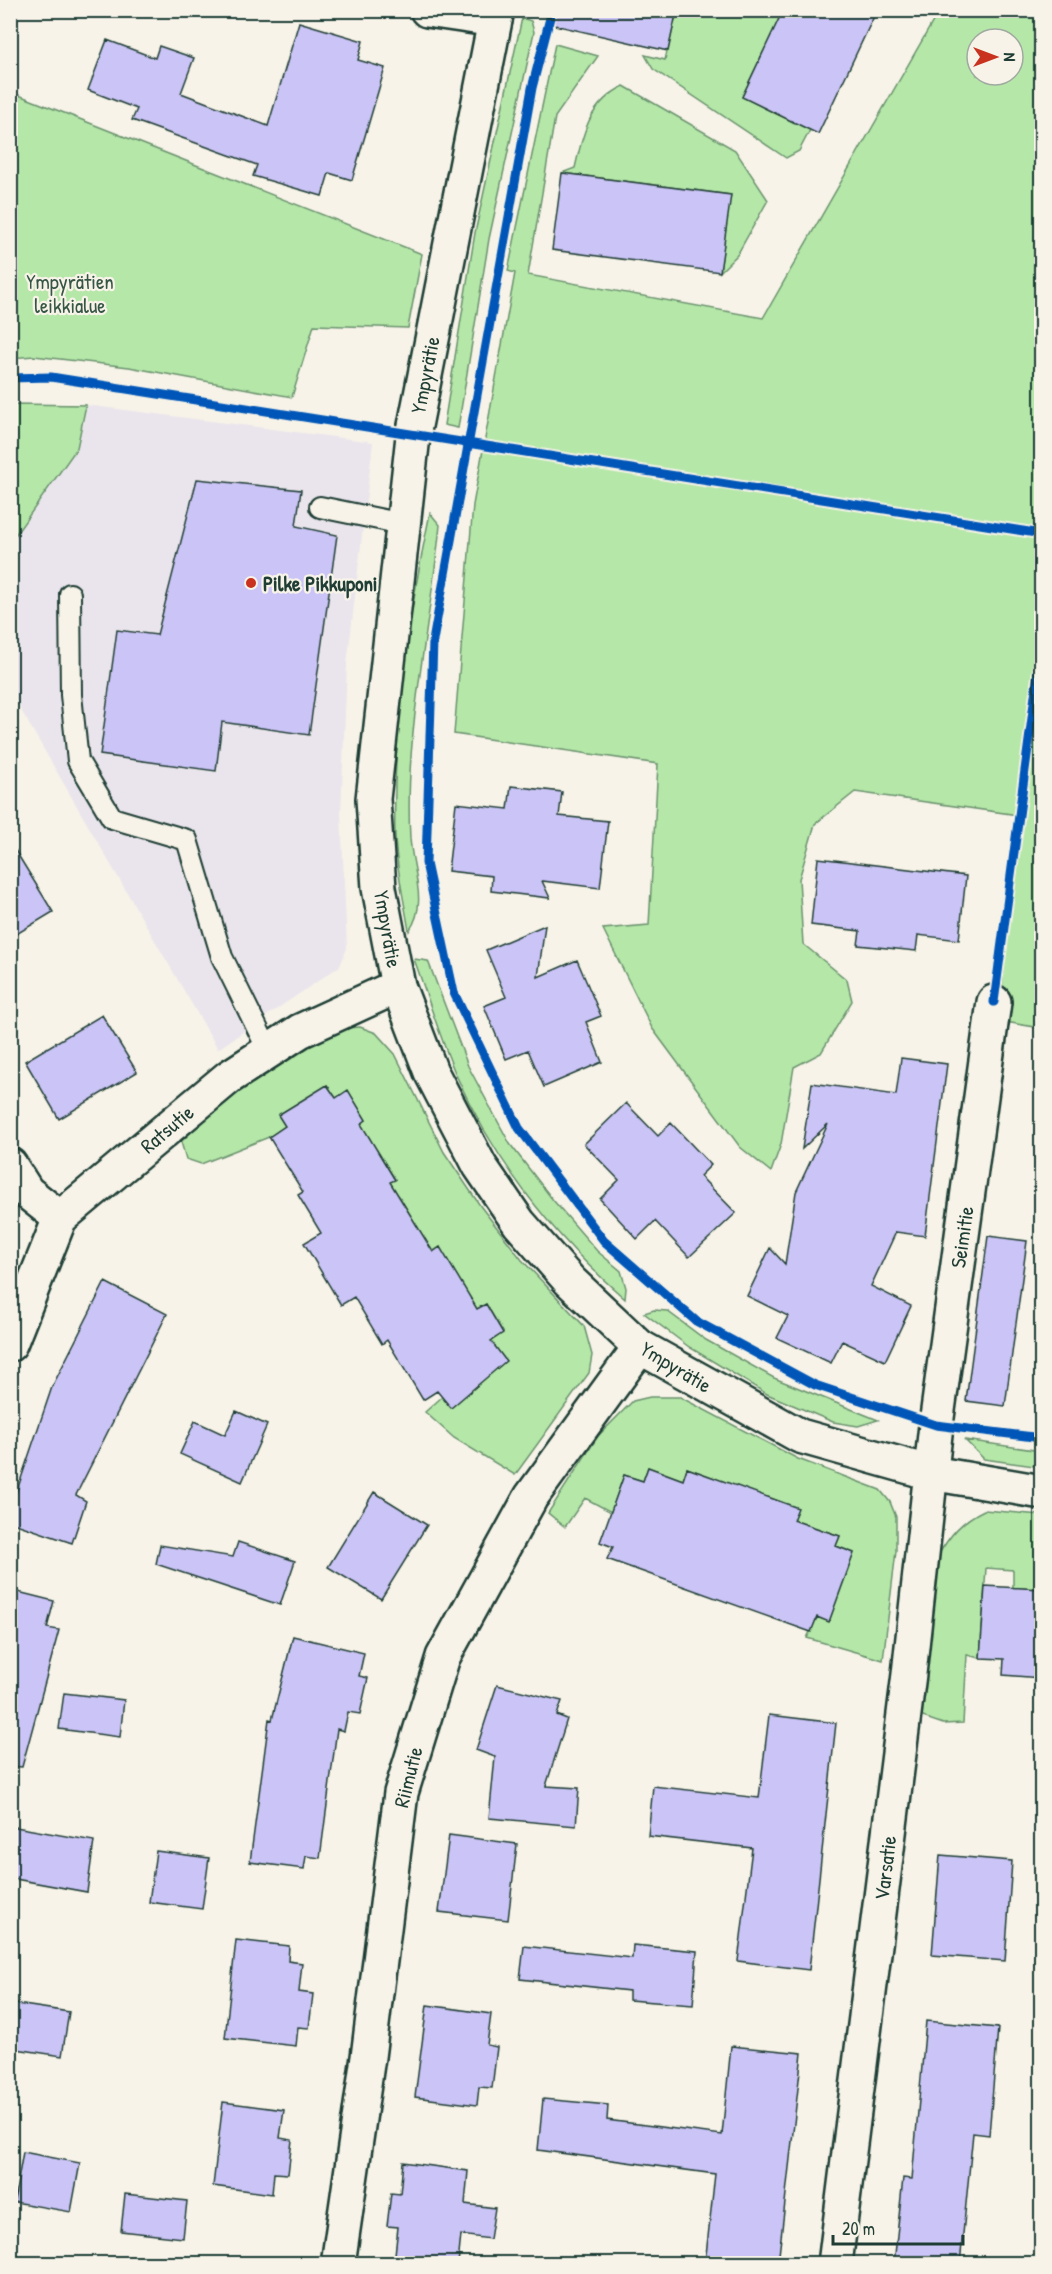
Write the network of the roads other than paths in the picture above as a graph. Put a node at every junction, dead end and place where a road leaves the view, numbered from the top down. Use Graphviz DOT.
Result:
graph roads {
  1 [pos="427,10"];
  2 [pos="496,16"];
  3 [pos="320,507"];
  4 [pos="404,524"];
  5 [pos="70,594"];
  6 [pos="398,986"];
  7 [pos="994,1002"];
  8 [pos="269,1052"];
  9 [pos="10,1165"];
  10 [pos="60,1218"];
  11 [pos="10,1344"];
  12 [pos="640,1347"];
  13 [pos="931,1473"];
  14 [pos="1041,1492"];
  15 [pos="338,2264"];
  16 [pos="835,2264"];
  1 -- 2 [label="street"];
  2 -- 4 [label="street, Ympyrätie"];
  3 -- 4 [label="lane"];
  4 -- 6 [label="street, Ympyrätie"];
  5 -- 8 [label="lane"];
  6 -- 8 [label="street, Ratsutie"];
  6 -- 12 [label="street, Ympyrätie"];
  7 -- 13 [label="street, Seimitie"];
  8 -- 10 [label="street, Ratsutie"];
  9 -- 10 [label="street"];
  10 -- 11 [label="street, Ratsutie"];
  12 -- 13 [label="street, Ympyrätie"];
  12 -- 15 [label="street, Riimutie"];
  13 -- 14 [label="street, Ympyrätie"];
  13 -- 16 [label="street, Varsatie"];
}
